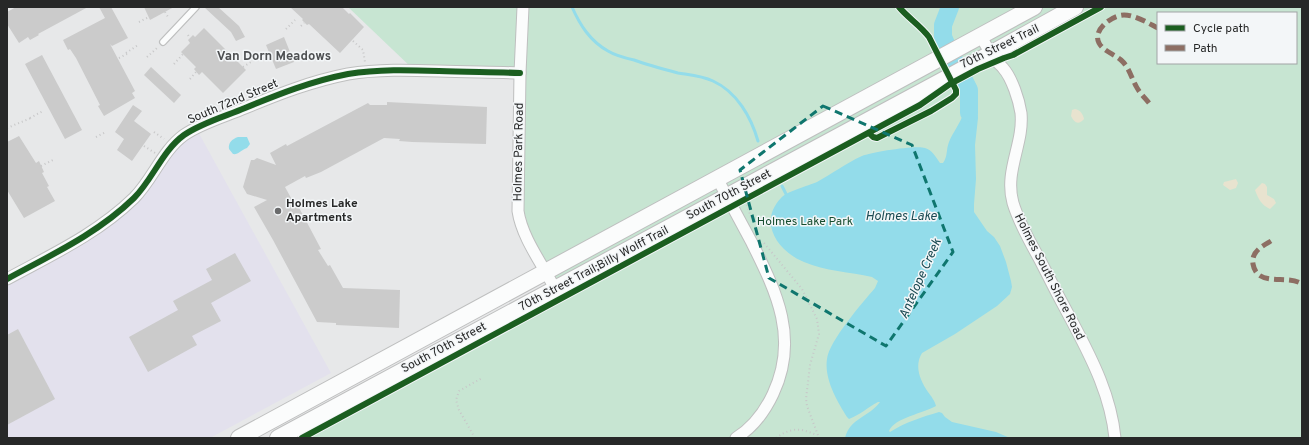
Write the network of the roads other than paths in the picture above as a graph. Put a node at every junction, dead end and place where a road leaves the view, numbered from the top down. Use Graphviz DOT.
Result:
graph roads {
  1 [pos="196,7"];
  2 [pos="523,7"];
  3 [pos="1034,7"];
  4 [pos="1075,7"];
  5 [pos="981,36"];
  6 [pos="163,42"];
  7 [pos="1009,43"];
  8 [pos="990,53"];
  9 [pos="1003,67"];
  10 [pos="520,73"];
  11 [pos="717,178"];
  12 [pos="730,201"];
  13 [pos="546,272"];
  14 [pos="7,279"];
  15 [pos="556,288"];
  16 [pos="270,421"];
  17 [pos="239,438"];
  18 [pos="279,438"];
  19 [pos="736,438"];
  20 [pos="1116,438"];
  1 -- 6 [label="lane"];
  2 -- 10 [label="street, Holmes Park Road"];
  3 -- 5 [label="main road, South 70th Street"];
  4 -- 7 [label="main road, South 70th Street"];
  5 -- 8 [label="street, Holmes South Shore Road"];
  5 -- 11 [label="main road, South 70th Street"];
  7 -- 8 [label="main road, South 70th Street"];
  7 -- 9 [label="street"];
  8 -- 9 [label="street, Holmes South Shore Road"];
  8 -- 12 [label="main road, South 70th Street"];
  9 -- 20 [label="street, Holmes South Shore Road"];
  10 -- 13 [label="street, Holmes Park Road"];
  10 -- 14 [label="street, South 72nd Street"];
  11 -- 12 [label="street"];
  11 -- 13 [label="main road, South 70th Street"];
  12 -- 15 [label="main road, South 70th Street"];
  12 -- 19 [label="street"];
  13 -- 15 [label="street, Holmes Park Road"];
  13 -- 16 [label="main road, South 70th Street"];
  15 -- 18 [label="main road, South 70th Street"];
  16 -- 17 [label="main road, South 70th Street"];
  16 -- 18 [label="main road"];
}
